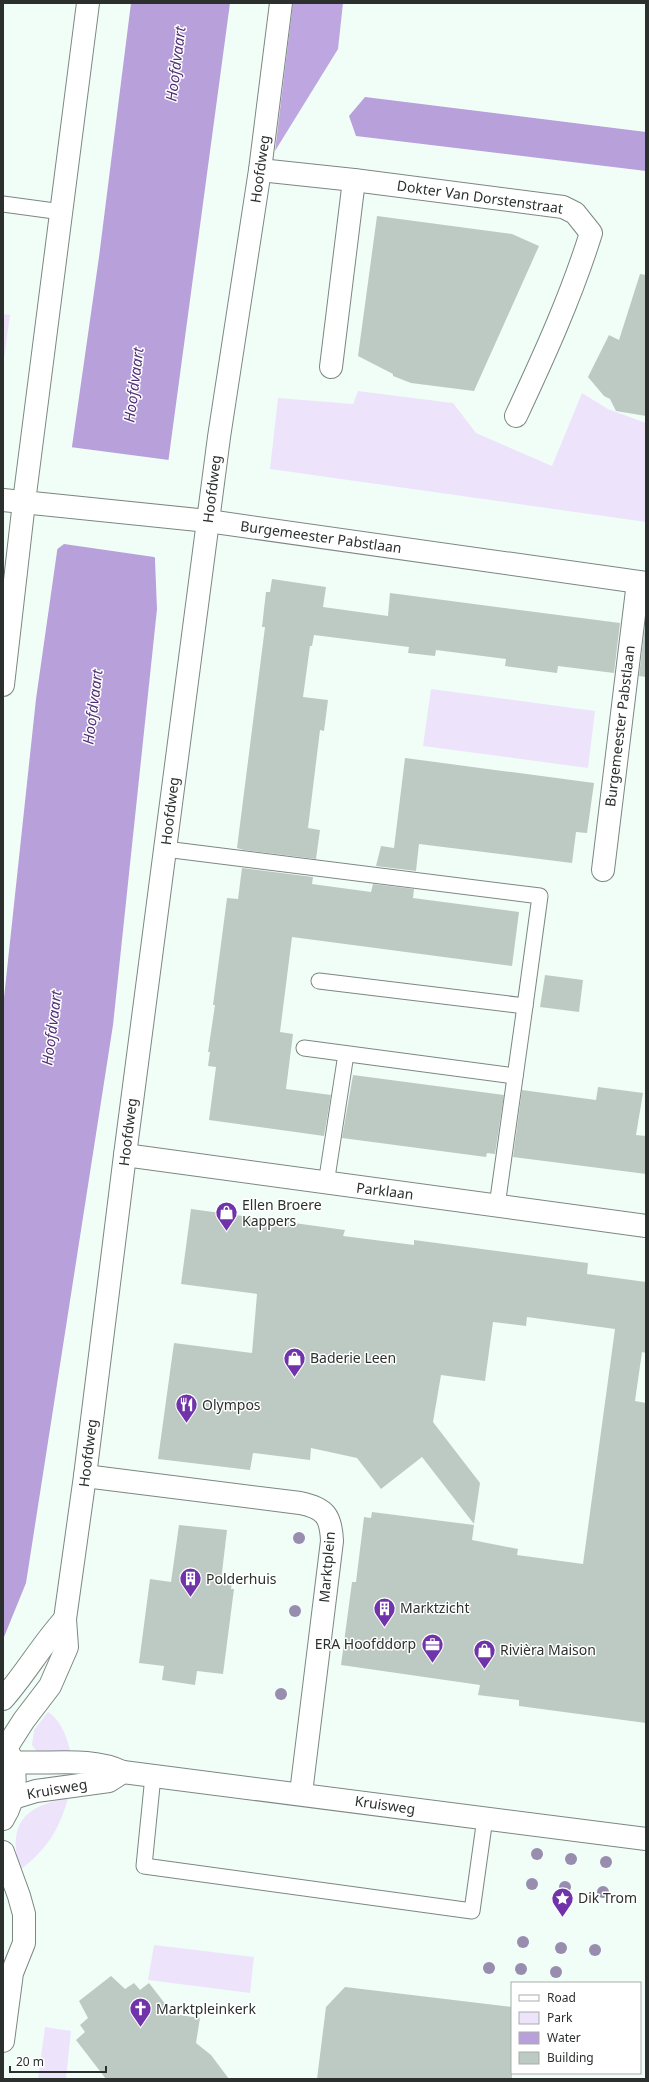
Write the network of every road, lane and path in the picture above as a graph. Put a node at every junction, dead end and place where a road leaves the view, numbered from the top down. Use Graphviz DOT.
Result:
graph roads {
  1 [pos="88,3"];
  2 [pos="281,3"];
  3 [pos="260,170"];
  4 [pos="354,180"];
  5 [pos="3,204"];
  6 [pos="62,212"];
  7 [pos="331,367"];
  8 [pos="516,416"];
  9 [pos="13,501"];
  10 [pos="208,521"];
  11 [pos="642,583"];
  12 [pos="5,653"];
  13 [pos="3,685"];
  14 [pos="165,849"];
  15 [pos="603,870"];
  16 [pos="319,981"];
  17 [pos="525,1006"];
  18 [pos="304,1048"];
  19 [pos="346,1054"];
  20 [pos="515,1076"];
  21 [pos="125,1155"];
  22 [pos="326,1184"];
  23 [pos="497,1206"];
  24 [pos="646,1226"];
  25 [pos="85,1476"];
  26 [pos="65,1619"];
  27 [pos="3,1698"];
  28 [pos="7,1752"];
  29 [pos="123,1772"];
  30 [pos="154,1776"];
  31 [pos="301,1793"];
  32 [pos="13,1798"];
  33 [pos="485,1818"];
  34 [pos="3,1819"];
  35 [pos="646,1839"];
  36 [pos="3,1852"];
  37 [pos="8,1963"];
  38 [pos="3,2041"];
  1 -- 6 [label="street"];
  2 -- 3 [label="street, Hoofdweg"];
  3 -- 4 [label="street, Dokter Van Dorstenstraat"];
  3 -- 10 [label="street, Hoofdweg"];
  4 -- 7 [label="street"];
  4 -- 8 [label="street, Dokter Van Dorstenstraat"];
  5 -- 6 [label="lane"];
  6 -- 9 [label="street"];
  9 -- 10 [label="street, Burgemeester Pabstlaan"];
  9 -- 12 [label="street"];
  10 -- 11 [label="street, Burgemeester Pabstlaan"];
  10 -- 14 [label="street, Hoofdweg"];
  11 -- 15 [label="street, Burgemeester Pabstlaan"];
  12 -- 13 [label="street"];
  14 -- 17 [label="lane"];
  14 -- 21 [label="street, Hoofdweg"];
  16 -- 17 [label="lane"];
  17 -- 20 [label="lane"];
  18 -- 19 [label="lane"];
  19 -- 20 [label="lane"];
  19 -- 22 [label="lane"];
  20 -- 23 [label="lane"];
  21 -- 22 [label="street, Parklaan"];
  21 -- 25 [label="street, Hoofdweg"];
  22 -- 23 [label="street, Parklaan"];
  23 -- 24 [label="street, Parklaan"];
  25 -- 26 [label="street, Hoofdweg"];
  25 -- 31 [label="street, Marktplein"];
  26 -- 27 [label="street"];
  26 -- 28 [label="street, Hoofdweg"];
  28 -- 29 [label="street, Kruisweg"];
  28 -- 32 [label="street"];
  29 -- 30 [label="street, Kruisweg"];
  29 -- 32 [label="street, Kruisweg"];
  30 -- 31 [label="street, Kruisweg"];
  30 -- 33 [label="lane"];
  31 -- 33 [label="street, Kruisweg"];
  32 -- 34 [label="street"];
  33 -- 35 [label="street, Kruisweg"];
  36 -- 37 [label="street"];
  37 -- 38 [label="street"];
}
